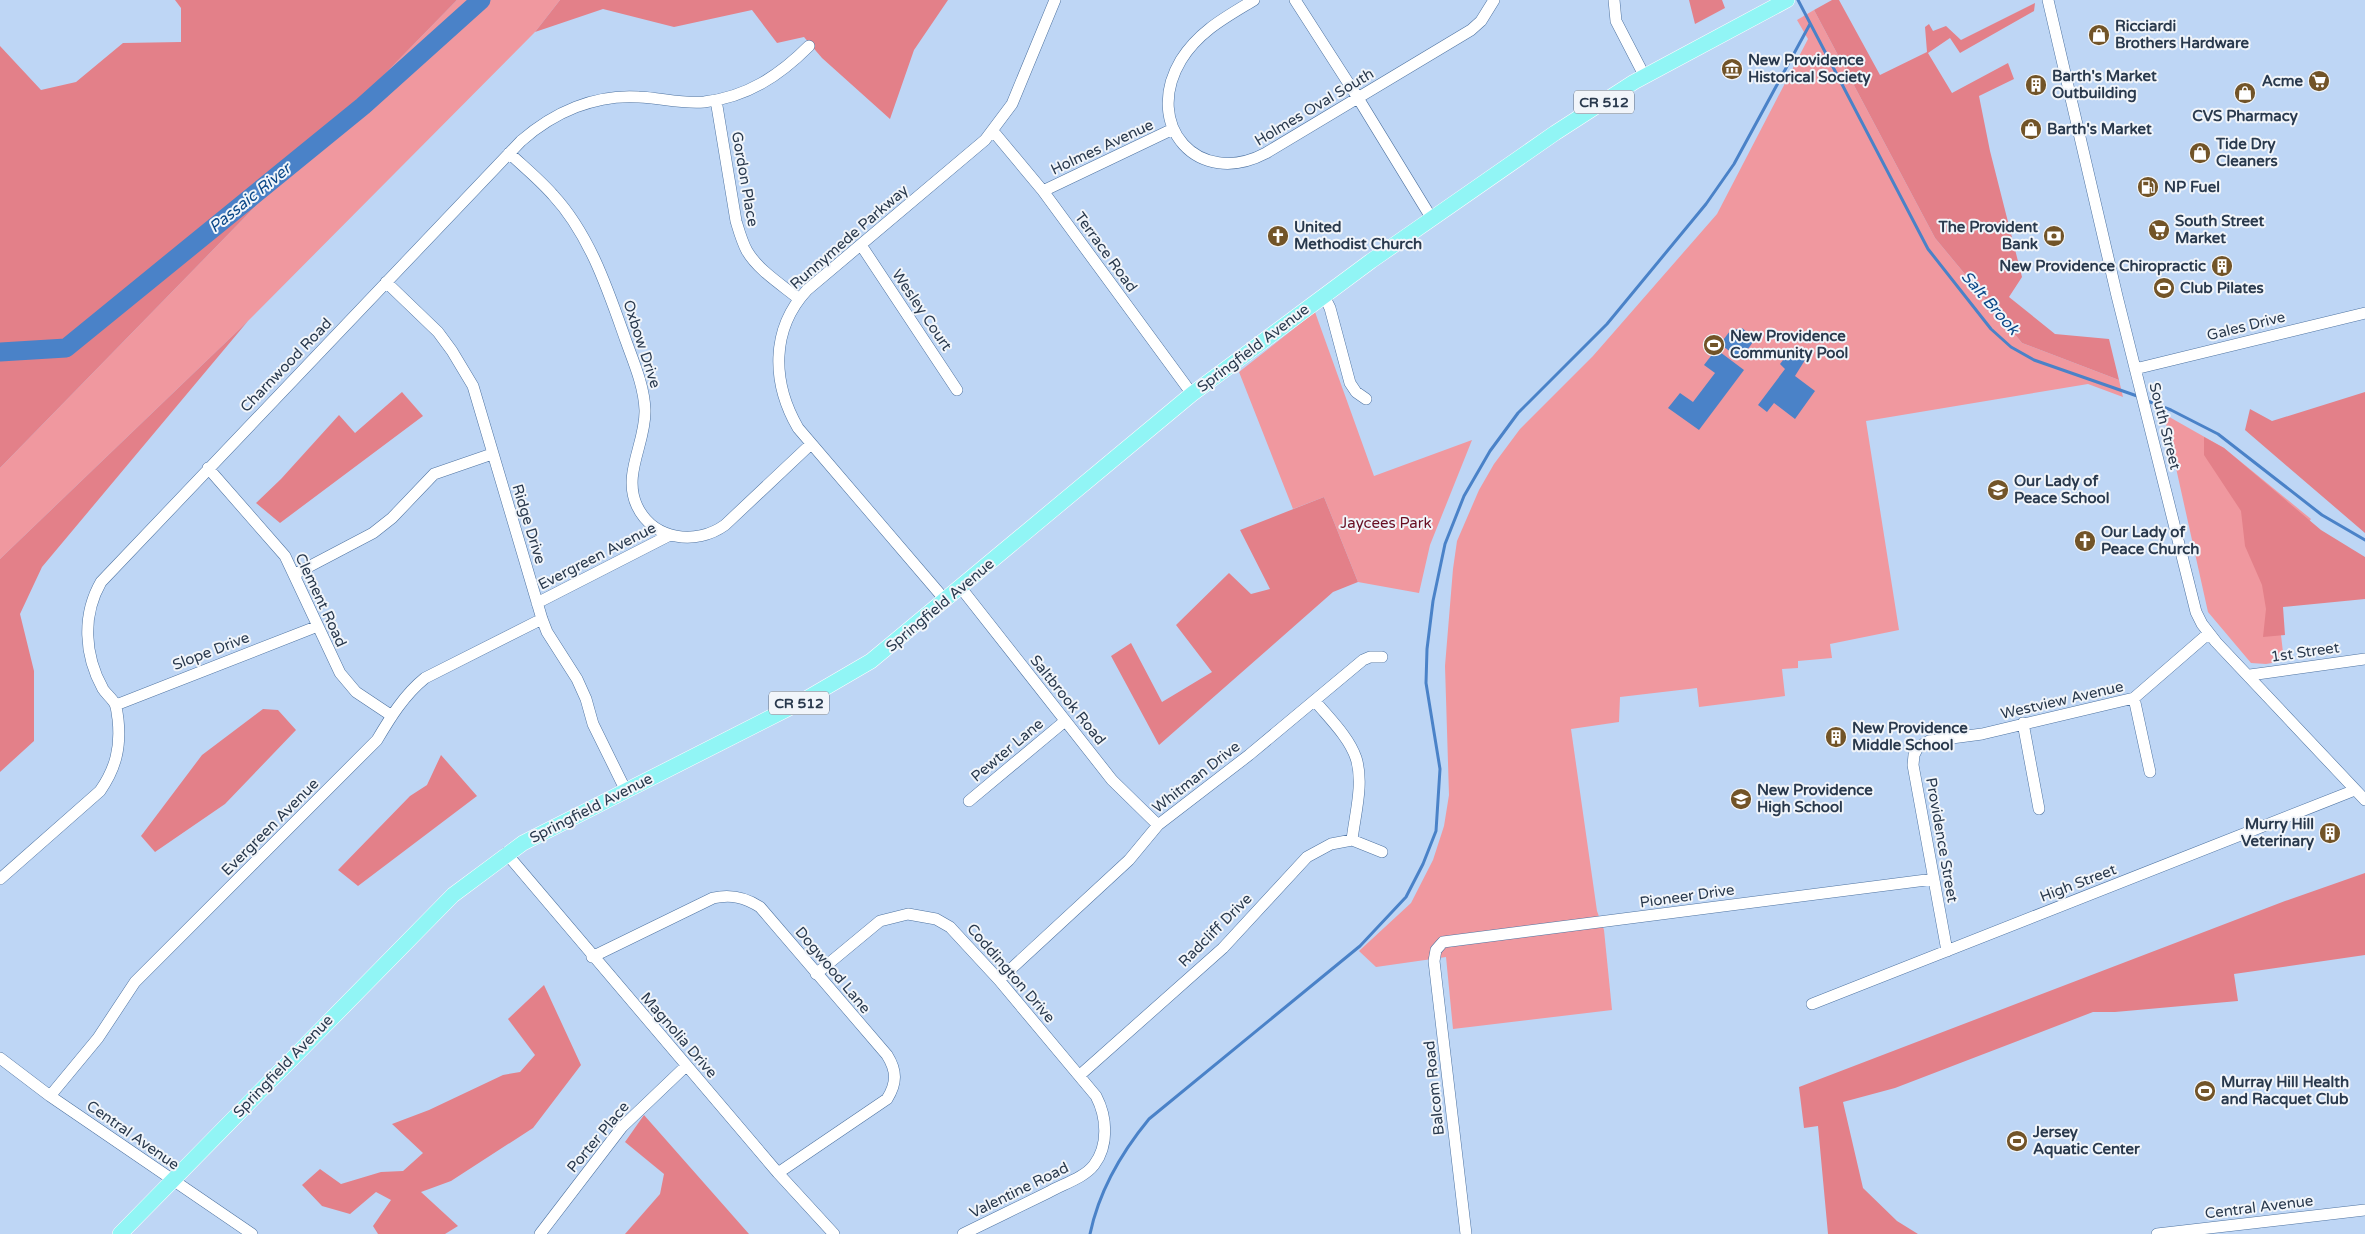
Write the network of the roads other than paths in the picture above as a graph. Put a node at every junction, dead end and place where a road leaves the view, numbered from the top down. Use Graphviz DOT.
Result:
graph roads {
  1 [pos="1055,0"];
  2 [pos="1254,0"];
  3 [pos="1295,0"];
  4 [pos="1494,0"];
  5 [pos="1614,0"];
  6 [pos="2048,0"];
  7 [pos="1786,1"];
  8 [pos="809,46"];
  9 [pos="1644,77"];
  10 [pos="1358,98"];
  11 [pos="716,100"];
  12 [pos="1174,129"];
  13 [pos="993,130"];
  14 [pos="509,153"];
  15 [pos="1043,191"];
  16 [pos="1432,219"];
  17 [pos="861,246"];
  18 [pos="386,282"];
  19 [pos="1324,296"];
  20 [pos="799,299"];
  21 [pos="2365,312"];
  22 [pos="2136,373"];
  23 [pos="957,390"];
  24 [pos="1192,394"];
  25 [pos="1366,399"];
  26 [pos="811,444"];
  27 [pos="492,454"];
  28 [pos="208,468"];
  29 [pos="670,535"];
  30 [pos="294,574"];
  31 [pos="961,588"];
  32 [pos="946,601"];
  33 [pos="537,603"];
  34 [pos="542,620"];
  35 [pos="318,626"];
  36 [pos="2209,633"];
  37 [pos="1382,657"];
  38 [pos="2365,659"];
  39 [pos="2250,675"];
  40 [pos="2134,698"];
  41 [pos="1315,701"];
  42 [pos="116,705"];
  43 [pos="392,716"];
  44 [pos="1065,721"];
  45 [pos="2023,723"];
  46 [pos="1929,741"];
  47 [pos="2150,772"];
  48 [pos="625,789"];
  49 [pos="2355,790"];
  50 [pos="2365,800"];
  51 [pos="969,801"];
  52 [pos="2038,809"];
  53 [pos="1158,825"];
  54 [pos="1352,840"];
  55 [pos="1382,852"];
  56 [pos="506,853"];
  57 [pos="0,879"];
  58 [pos="1934,879"];
  59 [pos="1443,942"];
  60 [pos="1946,951"];
  61 [pos="592,957"];
  62 [pos="816,974"];
  63 [pos="999,980"];
  64 [pos="1812,1004"];
  65 [pos="0,1058"];
  66 [pos="686,1066"];
  67 [pos="1080,1075"];
  68 [pos="50,1096"];
  69 [pos="1087,1172"];
  70 [pos="778,1173"];
  71 [pos="173,1181"];
  72 [pos="2365,1210"];
  73 [pos="120,1234"];
  74 [pos="252,1234"];
  75 [pos="540,1234"];
  76 [pos="834,1234"];
  77 [pos="963,1234"];
  78 [pos="1466,1234"];
  79 [pos="2157,1234"];
  1 -- 13 [label="street, Runnymede Parkway"];
  2 -- 12 [label="street"];
  3 -- 10 [label="street"];
  4 -- 10 [label="street, Holmes Oval South"];
  5 -- 9 [label="street"];
  6 -- 22 [label="street, South Street"];
  7 -- 9 [label="main road, Springfield Avenue / CR 512"];
  8 -- 11 [label="street, Charnwood Road"];
  9 -- 16 [label="main road, Springfield Avenue / CR 512"];
  10 -- 12 [label="street, Holmes Oval South"];
  10 -- 16 [label="street"];
  11 -- 14 [label="street, Charnwood Road"];
  11 -- 20 [label="street, Gordon Place"];
  12 -- 15 [label="street, Holmes Avenue"];
  13 -- 15 [label="street, Terrace Road"];
  13 -- 17 [label="street, Runnymede Parkway"];
  14 -- 18 [label="street, Charnwood Road"];
  14 -- 29 [label="street, Oxbow Drive"];
  15 -- 24 [label="street, Terrace Road"];
  16 -- 19 [label="main road, Springfield Avenue / CR 512"];
  17 -- 20 [label="street, Runnymede Parkway"];
  17 -- 23 [label="street, Wesley Court"];
  18 -- 27 [label="street, Ridge Drive"];
  18 -- 28 [label="street, Charnwood Road"];
  19 -- 24 [label="main road, Springfield Avenue / CR 512"];
  19 -- 25 [label="street"];
  20 -- 26 [label="street, Runnymede Parkway"];
  21 -- 22 [label="street, Gales Drive"];
  22 -- 36 [label="street, South Street"];
  24 -- 31 [label="main road, Springfield Avenue / CR 512"];
  26 -- 29 [label="street, Oxbow Drive"];
  26 -- 32 [label="street, Runnymede Parkway"];
  27 -- 30 [label="street"];
  27 -- 33 [label="street, Ridge Drive"];
  28 -- 30 [label="street, Clement Road"];
  28 -- 42 [label="street, Charnwood Road"];
  29 -- 33 [label="street, Evergreen Avenue"];
  30 -- 35 [label="street, Clement Road"];
  31 -- 32 [label="main road, Springfield Avenue / CR 512"];
  31 -- 44 [label="street, Saltbrook Road"];
  32 -- 48 [label="main road, Springfield Avenue / CR 512"];
  33 -- 34 [label="street, Ridge Drive"];
  34 -- 43 [label="street, Evergreen Avenue"];
  34 -- 48 [label="street, Ridge Drive"];
  35 -- 42 [label="street, Slope Drive"];
  35 -- 43 [label="street, Clement Road"];
  36 -- 39 [label="street, South Street"];
  36 -- 40 [label="street, Westview Avenue"];
  37 -- 41 [label="street, Whitman Drive"];
  38 -- 39 [label="street, 1st Street"];
  39 -- 49 [label="street, South Street"];
  40 -- 45 [label="street, Westview Avenue"];
  40 -- 47 [label="street"];
  41 -- 53 [label="street, Whitman Drive"];
  41 -- 54 [label="street"];
  42 -- 57 [label="street, Charnwood Road"];
  43 -- 68 [label="street, Evergreen Avenue"];
  44 -- 51 [label="street, Pewter Lane"];
  44 -- 53 [label="street, Saltbrook Road"];
  45 -- 46 [label="street, Westview Avenue"];
  45 -- 52 [label="street"];
  46 -- 58 [label="street, Providence Street"];
  48 -- 56 [label="main road, Springfield Avenue / CR 512"];
  49 -- 50 [label="street, South Street"];
  49 -- 60 [label="street, High Street"];
  53 -- 63 [label="street, Whitman Drive"];
  54 -- 55 [label="street"];
  54 -- 67 [label="street, Radcliff Drive"];
  56 -- 61 [label="street, Magnolia Drive"];
  56 -- 71 [label="main road, Springfield Avenue / CR 512"];
  58 -- 59 [label="street, Pioneer Drive"];
  58 -- 60 [label="street, Providence Street"];
  59 -- 78 [label="street, Balcom Road"];
  60 -- 64 [label="street, High Street"];
  61 -- 62 [label="street, Dogwood Lane"];
  61 -- 66 [label="street, Magnolia Drive"];
  62 -- 63 [label="street, Coddington Drive"];
  62 -- 70 [label="street, Dogwood Lane"];
  63 -- 67 [label="street, Coddington Drive"];
  65 -- 68 [label="street, Central Avenue"];
  66 -- 70 [label="street, Magnolia Drive"];
  66 -- 75 [label="street, Porter Place"];
  67 -- 69 [label="street, Coddington Drive"];
  68 -- 71 [label="street, Central Avenue"];
  69 -- 77 [label="street, Valentine Road"];
  70 -- 76 [label="street, Magnolia Drive"];
  71 -- 73 [label="main road, Springfield Avenue / CR 512"];
  71 -- 74 [label="street, Central Avenue"];
  72 -- 79 [label="street, Central Avenue"];
}
